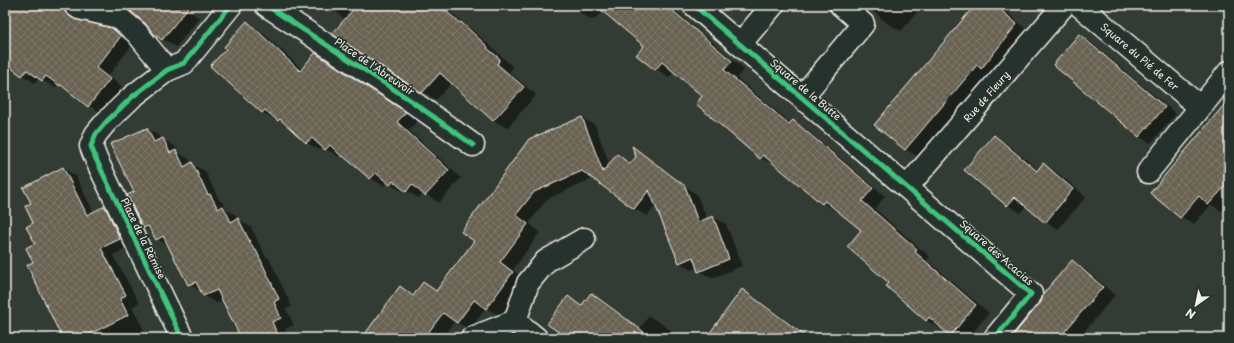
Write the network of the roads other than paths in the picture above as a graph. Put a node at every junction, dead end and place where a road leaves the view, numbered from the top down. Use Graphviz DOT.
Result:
graph roads {
  1 [pos="75,5"];
  2 [pos="231,5"];
  3 [pos="266,5"];
  4 [pos="694,5"];
  5 [pos="773,5"];
  6 [pos="841,5"];
  7 [pos="1064,5"];
  8 [pos="1079,5"];
  9 [pos="740,44"];
  10 [pos="167,70"];
  11 [pos="1229,72"];
  12 [pos="802,97"];
  13 [pos="1200,107"];
  14 [pos="473,145"];
  15 [pos="1148,172"];
  16 [pos="907,187"];
  17 [pos="584,239"];
  18 [pos="514,321"];
  19 [pos="182,338"];
  20 [pos="472,338"];
  21 [pos="536,338"];
  22 [pos="995,338"];
  1 -- 10 [label="street"];
  2 -- 10 [label="street"];
  3 -- 14 [label="street, Place de l'Abreuvoir"];
  4 -- 9 [label="street, Square de la Butte"];
  5 -- 9 [label="street"];
  6 -- 12 [label="street, Square de la Butte"];
  7 -- 16 [label="street, Rue de Fleury"];
  8 -- 13 [label="street, Square du Pié de Fer"];
  9 -- 12 [label="street, Square de la Butte"];
  10 -- 19 [label="street, Place de la Remise"];
  11 -- 13 [label="street"];
  12 -- 16 [label="street, Square de la Butte"];
  13 -- 15 [label="street"];
  16 -- 22 [label="street, Square des Acacias"];
  17 -- 18 [label="street"];
  18 -- 20 [label="street"];
  18 -- 21 [label="street"];
}
